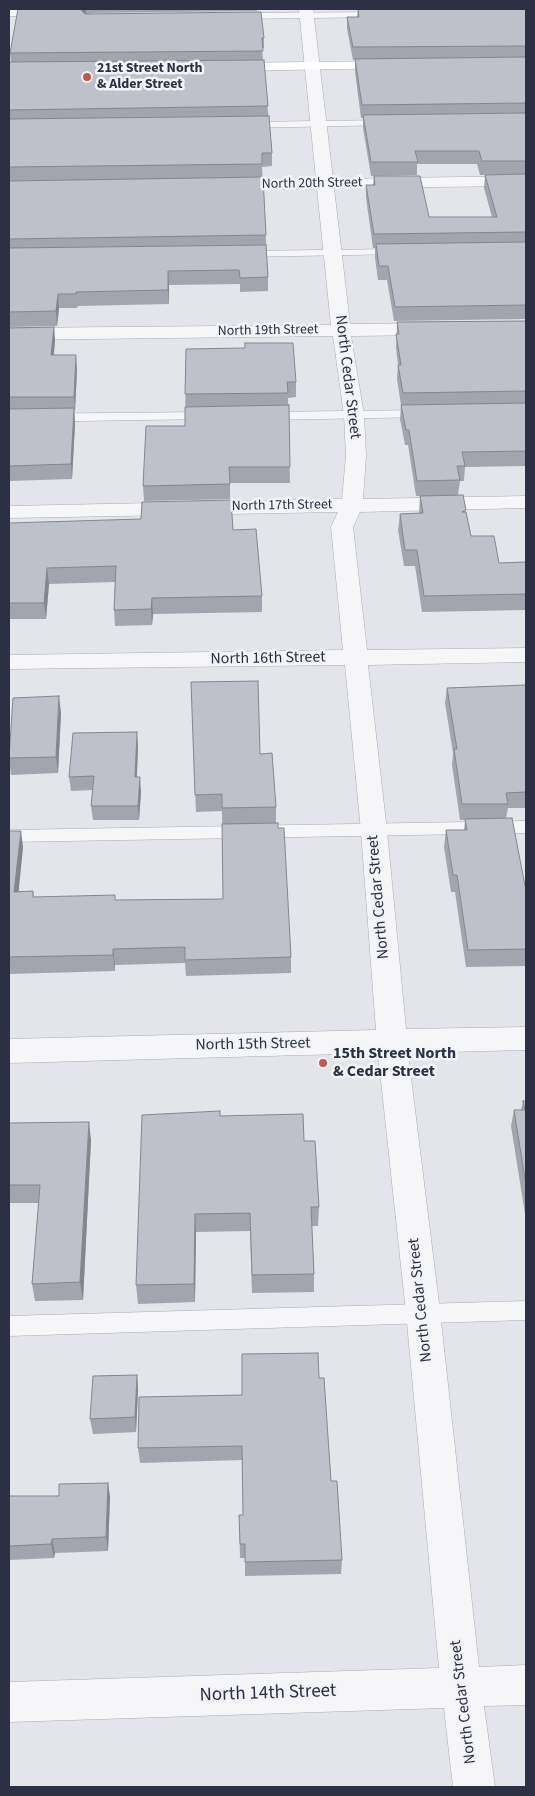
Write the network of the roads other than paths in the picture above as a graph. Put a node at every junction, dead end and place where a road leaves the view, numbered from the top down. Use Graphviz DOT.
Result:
graph roads {
  1 [pos="48,12"];
  2 [pos="306,12"];
  3 [pos="9,13"];
  4 [pos="386,15"];
  5 [pos="230,16"];
  6 [pos="409,65"];
  7 [pos="312,66"];
  8 [pos="214,67"];
  9 [pos="397,123"];
  10 [pos="318,124"];
  11 [pos="238,125"];
  12 [pos="526,181"];
  13 [pos="324,184"];
  14 [pos="206,185"];
  15 [pos="410,252"];
  16 [pos="332,253"];
  17 [pos="234,254"];
  18 [pos="448,328"];
  19 [pos="341,330"];
  20 [pos="9,334"];
  21 [pos="440,413"];
  22 [pos="354,415"];
  23 [pos="216,416"];
  24 [pos="256,416"];
  25 [pos="9,418"];
  26 [pos="526,502"];
  27 [pos="352,505"];
  28 [pos="9,512"];
  29 [pos="526,655"];
  30 [pos="354,658"];
  31 [pos="9,662"];
  32 [pos="526,827"];
  33 [pos="374,831"];
  34 [pos="9,836"];
  35 [pos="526,1038"];
  36 [pos="392,1042"];
  37 [pos="9,1051"];
  38 [pos="526,1310"];
  39 [pos="423,1312"];
  40 [pos="9,1326"];
  41 [pos="526,1685"];
  42 [pos="461,1687"];
  43 [pos="9,1702"];
  44 [pos="474,1787"];
  1 -- 3 [label="lane"];
  2 -- 4 [label="lane"];
  2 -- 5 [label="lane"];
  2 -- 7 [label="street, North Cedar Street"];
  6 -- 7 [label="main road"];
  7 -- 8 [label="main road"];
  7 -- 10 [label="street, North Cedar Street"];
  9 -- 10 [label="lane"];
  10 -- 11 [label="lane"];
  10 -- 13 [label="street, North Cedar Street"];
  12 -- 13 [label="street, North 20th Street"];
  13 -- 14 [label="street, North 20th Street"];
  13 -- 16 [label="street, North Cedar Street"];
  15 -- 16 [label="lane"];
  16 -- 17 [label="lane"];
  16 -- 19 [label="street, North Cedar Street"];
  18 -- 19 [label="street, North 19th Street"];
  19 -- 20 [label="street, North 19th Street"];
  19 -- 22 [label="street, North Cedar Street"];
  21 -- 22 [label="lane"];
  22 -- 24 [label="lane"];
  22 -- 27 [label="street, North Cedar Street"];
  23 -- 25 [label="lane"];
  26 -- 27 [label="street, North 17th Street"];
  27 -- 28 [label="street, North 17th Street"];
  27 -- 30 [label="street, North Cedar Street"];
  29 -- 30 [label="street, North 16th Street"];
  30 -- 31 [label="street, North 16th Street"];
  30 -- 33 [label="street, North Cedar Street"];
  32 -- 33 [label="lane"];
  33 -- 34 [label="lane"];
  33 -- 36 [label="street, North Cedar Street"];
  35 -- 36 [label="street, North 15th Street"];
  36 -- 37 [label="street, North 15th Street"];
  36 -- 39 [label="street, North Cedar Street"];
  38 -- 39 [label="lane"];
  39 -- 40 [label="lane"];
  39 -- 42 [label="street, North Cedar Street"];
  41 -- 42 [label="street, North 14th Street"];
  42 -- 43 [label="street, North 14th Street"];
  42 -- 44 [label="street, North Cedar Street"];
}
